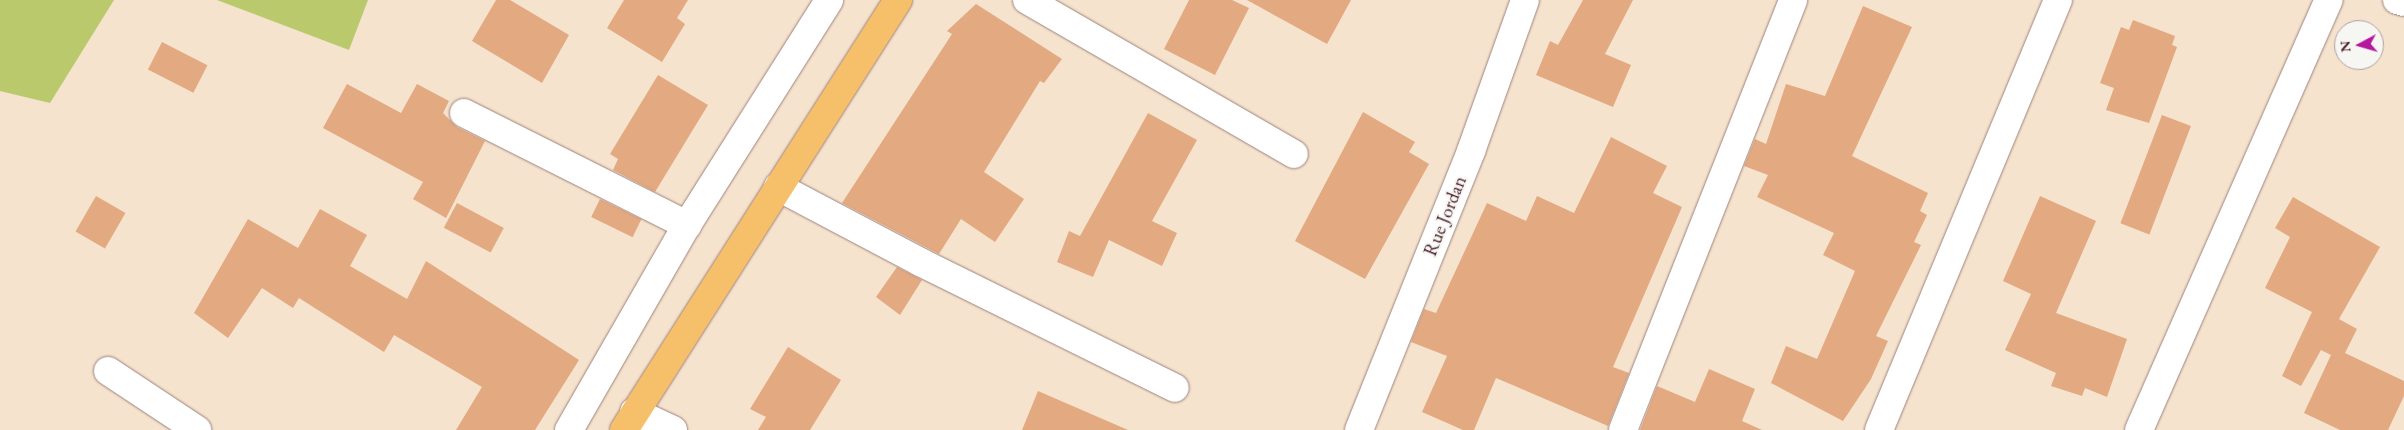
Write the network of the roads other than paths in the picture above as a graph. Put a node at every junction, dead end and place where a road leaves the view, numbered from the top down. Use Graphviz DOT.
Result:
graph roads {
  1 [pos="829,0"];
  2 [pos="898,0"];
  3 [pos="1027,0"];
  4 [pos="1525,0"];
  5 [pos="1793,0"];
  6 [pos="2058,0"];
  7 [pos="2329,0"];
  8 [pos="2397,0"];
  9 [pos="2404,2"];
  10 [pos="464,113"];
  11 [pos="1294,154"];
  12 [pos="778,187"];
  13 [pos="687,225"];
  14 [pos="108,371"];
  15 [pos="1175,388"];
  16 [pos="629,421"];
  17 [pos="197,430"];
  18 [pos="569,430"];
  19 [pos="673,430"];
  20 [pos="1359,430"];
  21 [pos="1623,430"];
  22 [pos="1879,430"];
  23 [pos="2139,430"];
  1 -- 13 [label="street"];
  2 -- 12 [label="main road"];
  3 -- 11 [label="street"];
  4 -- 20 [label="street, Rue Jordan"];
  5 -- 21 [label="street"];
  6 -- 22 [label="street"];
  7 -- 23 [label="street"];
  8 -- 9 [label="street"];
  10 -- 13 [label="street"];
  12 -- 15 [label="street"];
  12 -- 16 [label="main road"];
  13 -- 18 [label="street"];
  14 -- 17 [label="street"];
  16 -- 19 [label="street"];
}
